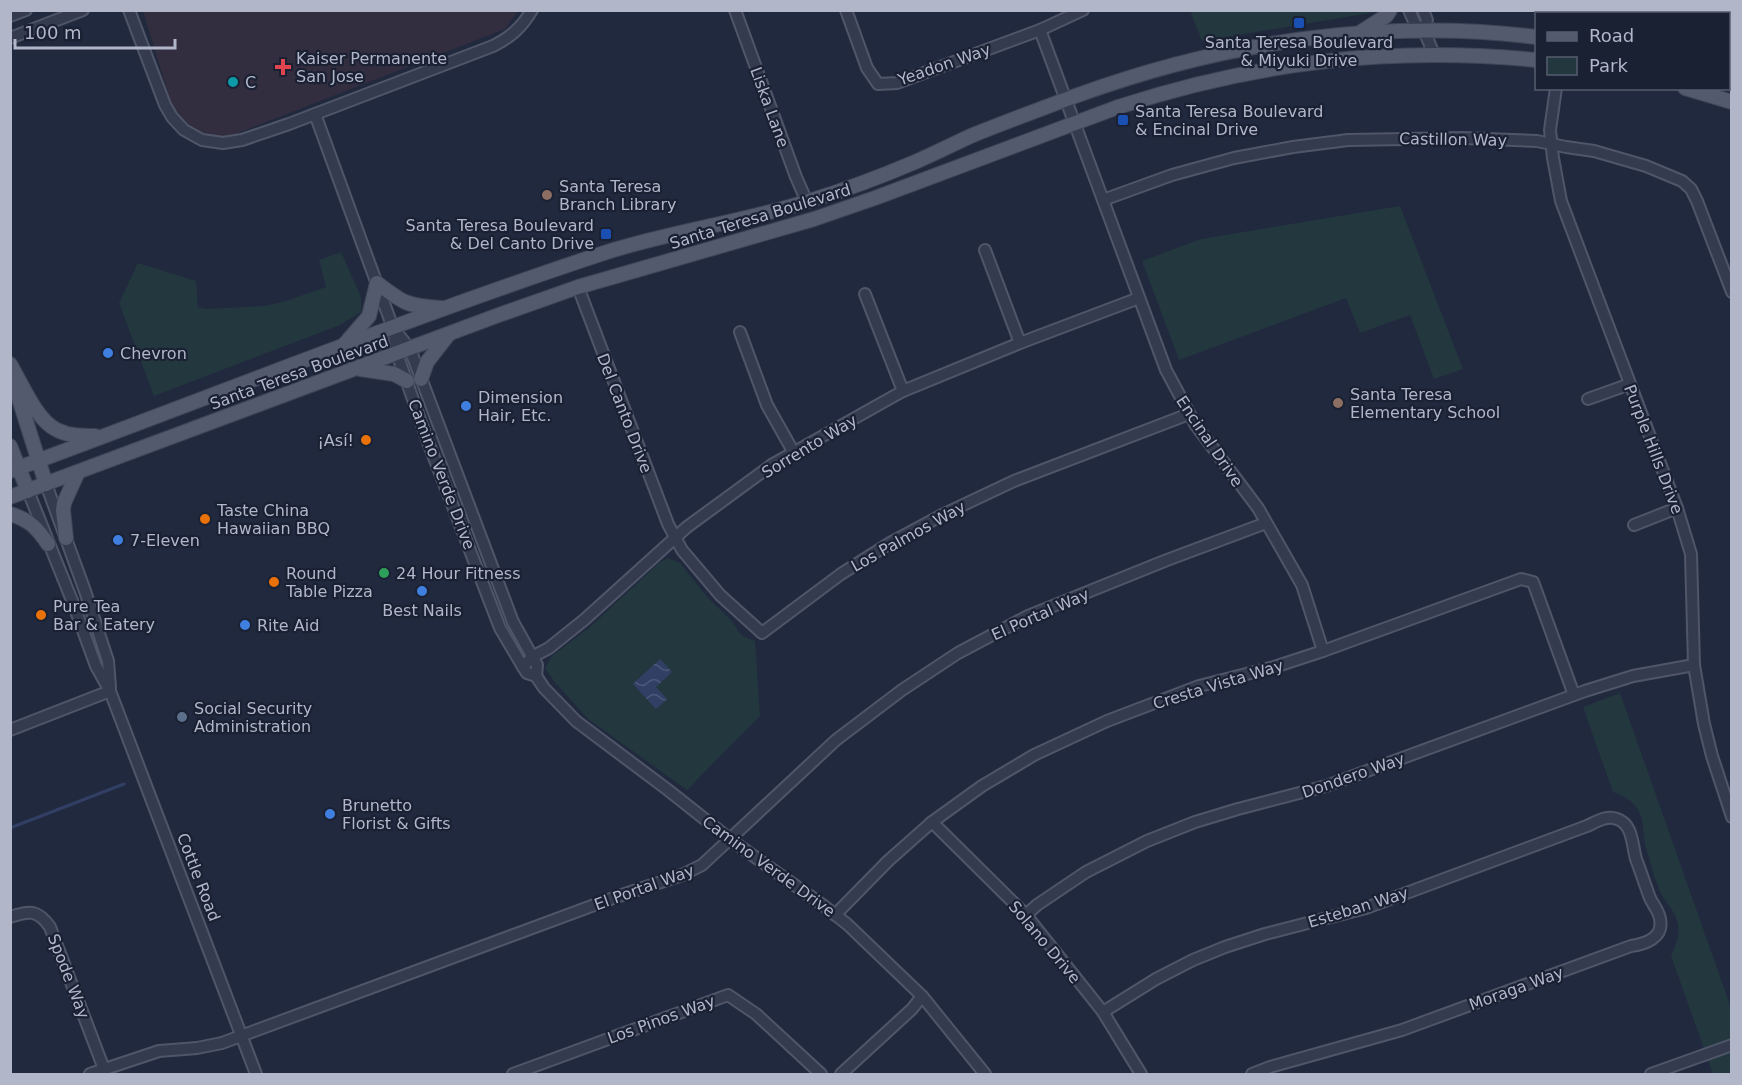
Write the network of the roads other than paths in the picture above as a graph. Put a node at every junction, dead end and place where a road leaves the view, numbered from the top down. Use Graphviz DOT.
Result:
graph roads {
  1 [pos="26,10"];
  2 [pos="83,10"];
  3 [pos="129,10"];
  4 [pos="532,10"];
  5 [pos="735,10"];
  6 [pos="846,10"];
  7 [pos="1083,10"];
  8 [pos="1390,10"];
  9 [pos="1409,10"];
  10 [pos="1424,10"];
  11 [pos="10,16"];
  12 [pos="1040,30"];
  13 [pos="1424,31"];
  14 [pos="1359,33"];
  15 [pos="1535,37"];
  16 [pos="10,38"];
  17 [pos="1434,54"];
  18 [pos="1535,60"];
  19 [pos="1556,90"];
  20 [pos="1692,90"];
  21 [pos="1065,100"];
  22 [pos="1731,102"];
  23 [pos="315,114"];
  24 [pos="1074,123"];
  25 [pos="1551,144"];
  26 [pos="1103,200"];
  27 [pos="807,202"];
  28 [pos="985,250"];
  29 [pos="377,283"];
  30 [pos="578,287"];
  31 [pos="1731,292"];
  32 [pos="865,294"];
  33 [pos="1139,298"];
  34 [pos="446,308"];
  35 [pos="393,328"];
  36 [pos="740,332"];
  37 [pos="449,333"];
  38 [pos="1020,343"];
  39 [pos="341,348"];
  40 [pos="404,351"];
  41 [pos="10,364"];
  42 [pos="358,368"];
  43 [pos="10,372"];
  44 [pos="422,379"];
  45 [pos="407,381"];
  46 [pos="1630,384"];
  47 [pos="903,391"];
  48 [pos="1588,399"];
  49 [pos="1189,414"];
  50 [pos="106,435"];
  51 [pos="10,446"];
  52 [pos="794,453"];
  53 [pos="38,461"];
  54 [pos="15,469"];
  55 [pos="78,472"];
  56 [pos="46,484"];
  57 [pos="28,491"];
  58 [pos="10,497"];
  59 [pos="1677,508"];
  60 [pos="10,514"];
  61 [pos="1266,523"];
  62 [pos="1634,525"];
  63 [pos="675,537"];
  64 [pos="66,538"];
  65 [pos="48,544"];
  66 [pos="1323,651"];
  67 [pos="532,657"];
  68 [pos="1694,665"];
  69 [pos="523,667"];
  70 [pos="536,676"];
  71 [pos="110,691"];
  72 [pos="1574,695"];
  73 [pos="10,729"];
  74 [pos="1726,786"];
  75 [pos="1731,817"];
  76 [pos="1619,819"];
  77 [pos="932,822"];
  78 [pos="731,840"];
  79 [pos="835,915"];
  80 [pos="1026,915"];
  81 [pos="10,917"];
  82 [pos="922,996"];
  83 [pos="1103,1012"];
  84 [pos="241,1036"];
  85 [pos="1731,1045"];
  86 [pos="104,1069"];
  87 [pos="90,1074"];
  88 [pos="256,1074"];
  89 [pos="513,1074"];
  90 [pos="821,1074"];
  91 [pos="841,1074"];
  92 [pos="985,1074"];
  93 [pos="1142,1074"];
  94 [pos="1252,1074"];
  95 [pos="1651,1074"];
  1 -- 11 [label="street"];
  2 -- 16 [label="street"];
  3 -- 23 [label="street"];
  4 -- 23 [label="street"];
  5 -- 27 [label="street, Liska Lane"];
  6 -- 12 [label="street, Yeadon Way"];
  7 -- 12 [label="street, Yeadon Way"];
  8 -- 14 [label="main road"];
  9 -- 13 [label="street"];
  10 -- 13 [label="street"];
  12 -- 21 [label="street, Encinal Drive"];
  13 -- 14 [label="main road, Santa Teresa Boulevard"];
  13 -- 15 [label="main road, Santa Teresa Boulevard"];
  13 -- 17 [label="street"];
  14 -- 21 [label="main road, Santa Teresa Boulevard"];
  17 -- 18 [label="main road, Santa Teresa Boulevard"];
  17 -- 24 [label="main road, Santa Teresa Boulevard"];
  19 -- 25 [label="street, Purple Hills Drive"];
  20 -- 22 [label="main road"];
  21 -- 24 [label="street, Encinal Drive"];
  21 -- 27 [label="main road, Santa Teresa Boulevard"];
  23 -- 29 [label="street, Camino Verde Drive"];
  24 -- 26 [label="street, Encinal Drive"];
  24 -- 30 [label="main road, Santa Teresa Boulevard"];
  25 -- 26 [label="street, Castillon Way"];
  25 -- 31 [label="street, Castillon Way"];
  25 -- 46 [label="street, Purple Hills Drive"];
  26 -- 33 [label="street, Encinal Drive"];
  27 -- 34 [label="main road, Santa Teresa Boulevard"];
  28 -- 38 [label="street"];
  29 -- 34 [label="main road"];
  29 -- 35 [label="street, Camino Verde Drive"];
  29 -- 39 [label="main road"];
  30 -- 37 [label="main road, Santa Teresa Boulevard"];
  30 -- 63 [label="street, Del Canto Drive"];
  32 -- 47 [label="street"];
  33 -- 38 [label="street, Sorrento Way"];
  33 -- 49 [label="street, Encinal Drive"];
  34 -- 35 [label="main road, Santa Teresa Boulevard"];
  35 -- 39 [label="main road, Santa Teresa Boulevard"];
  35 -- 40 [label="street, Camino Verde Drive"];
  36 -- 52 [label="street"];
  37 -- 40 [label="main road, Santa Teresa Boulevard"];
  37 -- 44 [label="main road"];
  38 -- 47 [label="street, Sorrento Way"];
  39 -- 50 [label="main road, Santa Teresa Boulevard"];
  40 -- 42 [label="main road, Santa Teresa Boulevard"];
  40 -- 44 [label="street, Camino Verde Drive"];
  40 -- 45 [label="street, Camino Verde Drive"];
  41 -- 50 [label="main road"];
  42 -- 45 [label="main road"];
  42 -- 55 [label="main road, Santa Teresa Boulevard"];
  43 -- 53 [label="main road, Cottle Road"];
  44 -- 67 [label="street, Camino Verde Drive"];
  45 -- 69 [label="street, Camino Verde Drive"];
  46 -- 48 [label="street"];
  46 -- 59 [label="street, Purple Hills Drive"];
  47 -- 52 [label="street, Sorrento Way"];
  49 -- 61 [label="street, Encinal Drive"];
  49 -- 63 [label="street, Los Palmos Way"];
  50 -- 53 [label="main road, Santa Teresa Boulevard"];
  51 -- 54 [label="main road, Cottle Road"];
  52 -- 63 [label="street, Sorrento Way"];
  53 -- 54 [label="main road, Santa Teresa Boulevard"];
  53 -- 56 [label="main road, Cottle Road"];
  54 -- 57 [label="main road, Cottle Road"];
  55 -- 56 [label="main road, Santa Teresa Boulevard"];
  55 -- 64 [label="main road"];
  56 -- 57 [label="main road, Santa Teresa Boulevard"];
  56 -- 64 [label="street, Cottle Road"];
  57 -- 58 [label="main road, Santa Teresa Boulevard"];
  57 -- 65 [label="street, Cottle Road"];
  59 -- 62 [label="street"];
  59 -- 68 [label="street, Purple Hills Drive"];
  60 -- 65 [label="main road"];
  61 -- 66 [label="street, Encinal Drive"];
  61 -- 78 [label="street, El Portal Way"];
  63 -- 67 [label="street, Sorrento Way"];
  64 -- 71 [label="street, Cottle Road"];
  65 -- 71 [label="street, Cottle Road"];
  66 -- 72 [label="street, Cresta Vista Way"];
  66 -- 77 [label="street, Cresta Vista Way"];
  67 -- 69 [label="street, Sorrento Way"];
  67 -- 70 [label="street, Camino Verde Drive"];
  68 -- 72 [label="street, Dondero Way"];
  68 -- 74 [label="street, Purple Hills Drive"];
  69 -- 70 [label="street, Camino Verde Drive"];
  70 -- 78 [label="street, Camino Verde Drive"];
  71 -- 73 [label="street"];
  71 -- 84 [label="street, Cottle Road"];
  72 -- 80 [label="street, Dondero Way"];
  74 -- 75 [label="street, Purple Hills Drive"];
  76 -- 83 [label="street, Esteban Way"];
  76 -- 94 [label="street, Moraga Way"];
  77 -- 79 [label="street, Cresta Vista Way"];
  77 -- 80 [label="street, Solano Drive"];
  78 -- 79 [label="street, Camino Verde Drive"];
  78 -- 84 [label="street, El Portal Way"];
  79 -- 82 [label="street, Camino Verde Drive"];
  80 -- 83 [label="street, Solano Drive"];
  81 -- 86 [label="street, Spode Way"];
  82 -- 91 [label="street"];
  82 -- 92 [label="street, Camino Verde Drive"];
  83 -- 93 [label="street, Solano Drive"];
  84 -- 86 [label="street, El Portal Way"];
  84 -- 88 [label="street, Cottle Road"];
  85 -- 95 [label="street"];
  86 -- 87 [label="street, El Portal Way"];
  89 -- 90 [label="street, Los Pinos Way"];
}
